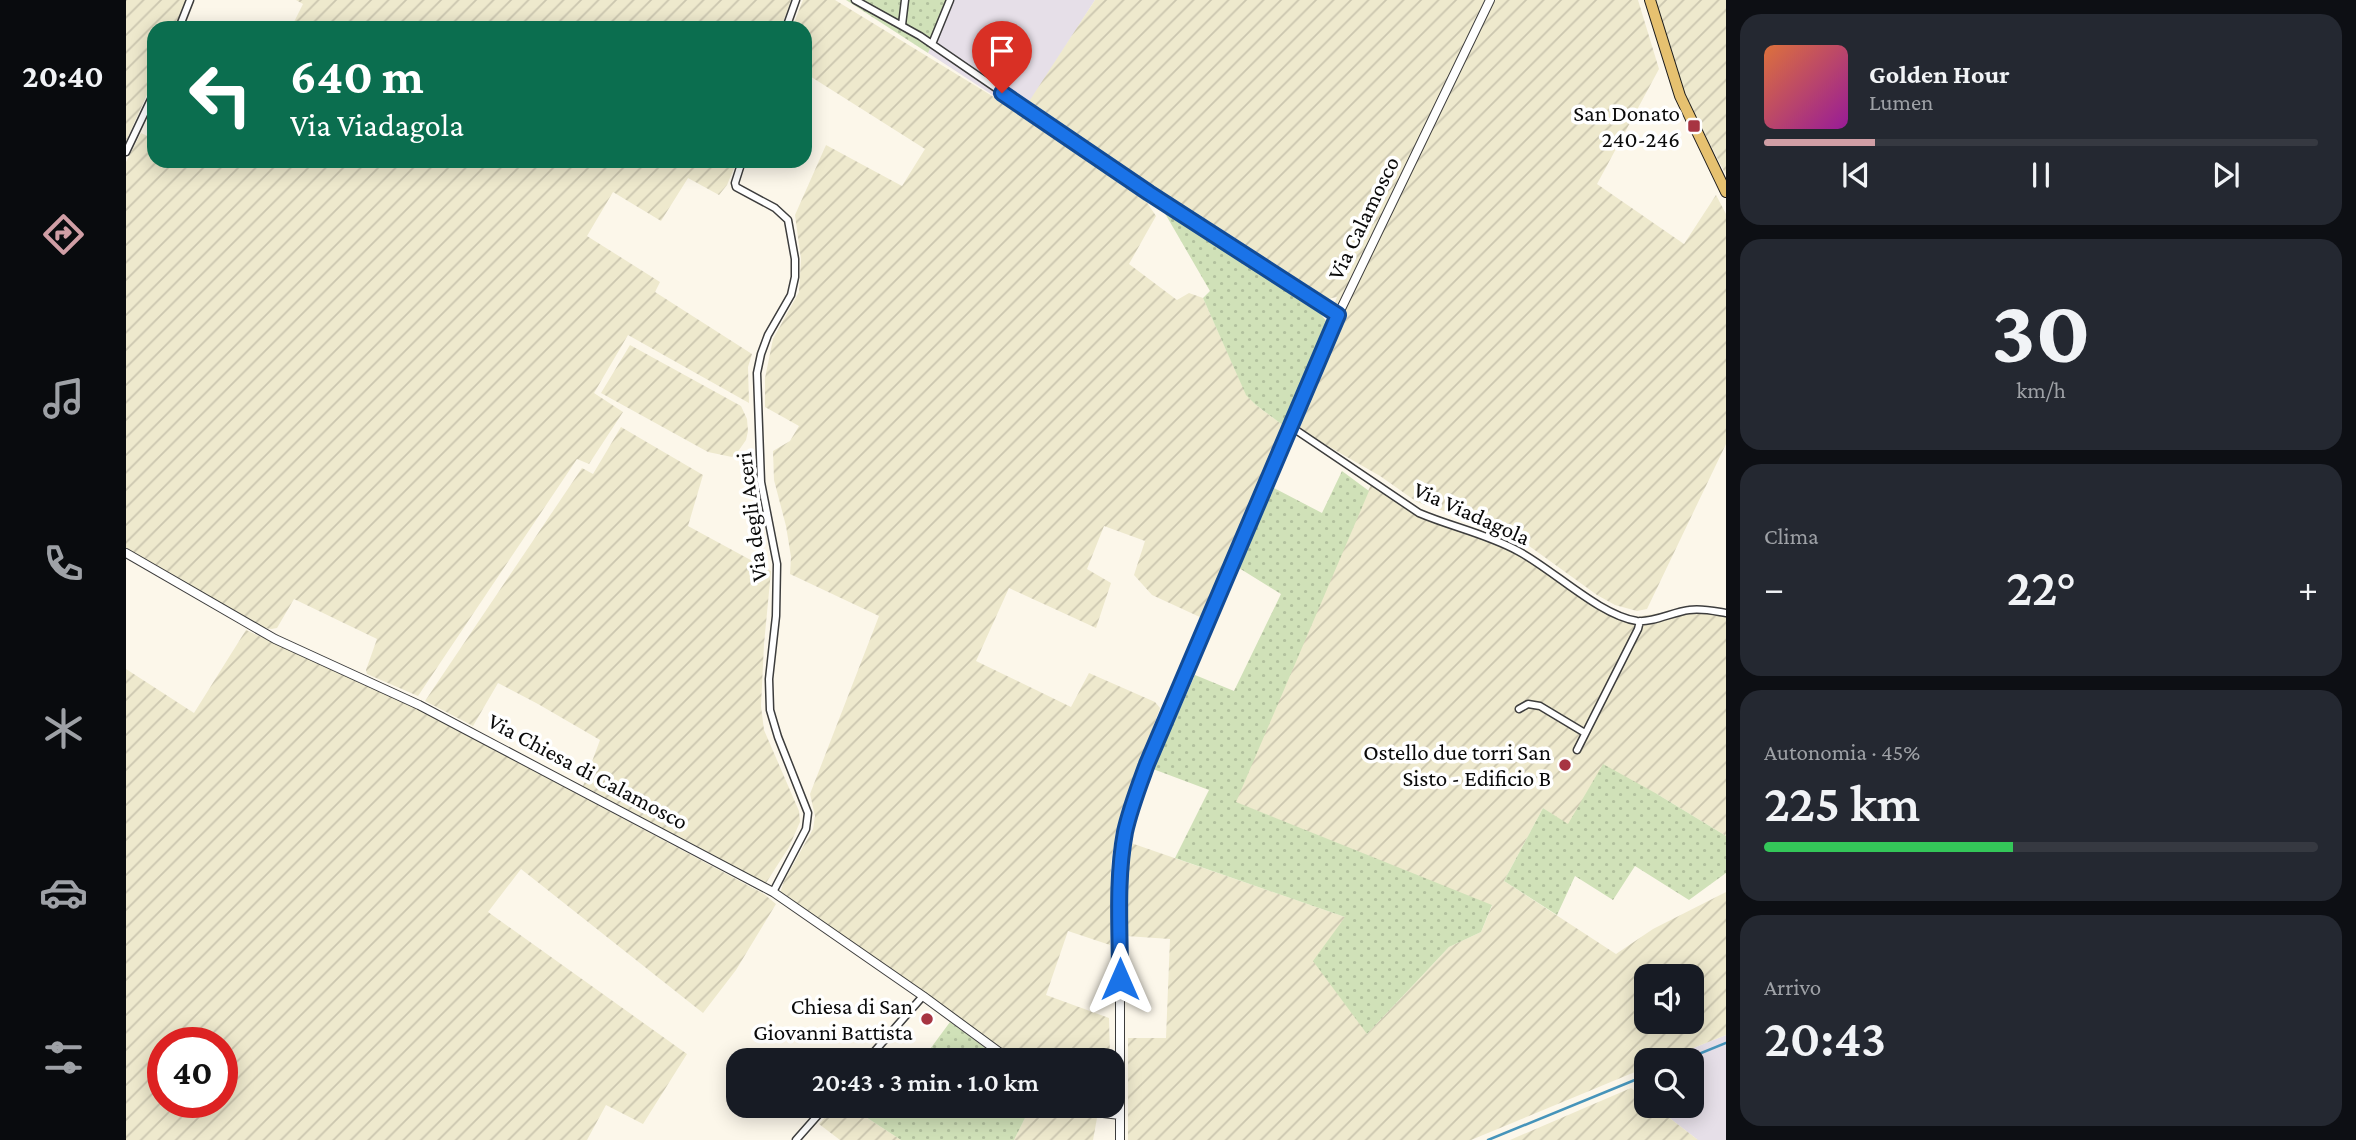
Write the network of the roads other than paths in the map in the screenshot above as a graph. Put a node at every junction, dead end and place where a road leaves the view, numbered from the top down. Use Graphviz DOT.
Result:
graph roads {
  1 [pos="190,0"];
  2 [pos="796,0"];
  3 [pos="855,0"];
  4 [pos="905,0"];
  5 [pos="950,0"];
  6 [pos="1490,0"];
  7 [pos="1650,0"];
  8 [pos="182,21"];
  9 [pos="788,21"];
  10 [pos="902,25"];
  11 [pos="932,44"];
  12 [pos="147,108"];
  13 [pos="126,152"];
  14 [pos="740,168"];
  15 [pos="1726,192"];
  16 [pos="1338,315"];
  17 [pos="1290,426"];
  18 [pos="126,553"];
  19 [pos="1726,613"];
  20 [pos="1640,621"];
  21 [pos="1519,709"];
  22 [pos="1585,733"];
  23 [pos="1577,750"];
  24 [pos="773,892"];
  25 [pos="923,996"];
  26 [pos="878,1048"];
  27 [pos="994,1048"];
  28 [pos="1120,1048"];
  29 [pos="815,1118"];
  30 [pos="1120,1118"];
  31 [pos="796,1140"];
  32 [pos="1120,1140"];
  1 -- 8 [label="street"];
  2 -- 9 [label="street"];
  3 -- 10 [label="street"];
  4 -- 10 [label="street"];
  5 -- 11 [label="street"];
  6 -- 16 [label="street, Via Calamosco"];
  7 -- 15 [label="main road"];
  10 -- 11 [label="street"];
  11 -- 16 [label="street"];
  12 -- 13 [label="street"];
  14 -- 24 [label="street, Via degli Aceri"];
  16 -- 17 [label="street, Via Calamosco"];
  17 -- 20 [label="street, Via Viadagola"];
  17 -- 28 [label="street, Via Calamosco"];
  18 -- 24 [label="street, Via Chiesa di Calamosco"];
  19 -- 20 [label="street, Via Viadagola"];
  20 -- 22 [label="street"];
  21 -- 22 [label="street"];
  22 -- 23 [label="street"];
  24 -- 25 [label="street, Via Chiesa di Calamosco"];
  25 -- 26 [label="street"];
  25 -- 27 [label="street, Via Chiesa di Calamosco"];
  29 -- 31 [label="street"];
  30 -- 32 [label="street, Via Calamosco"];
}
